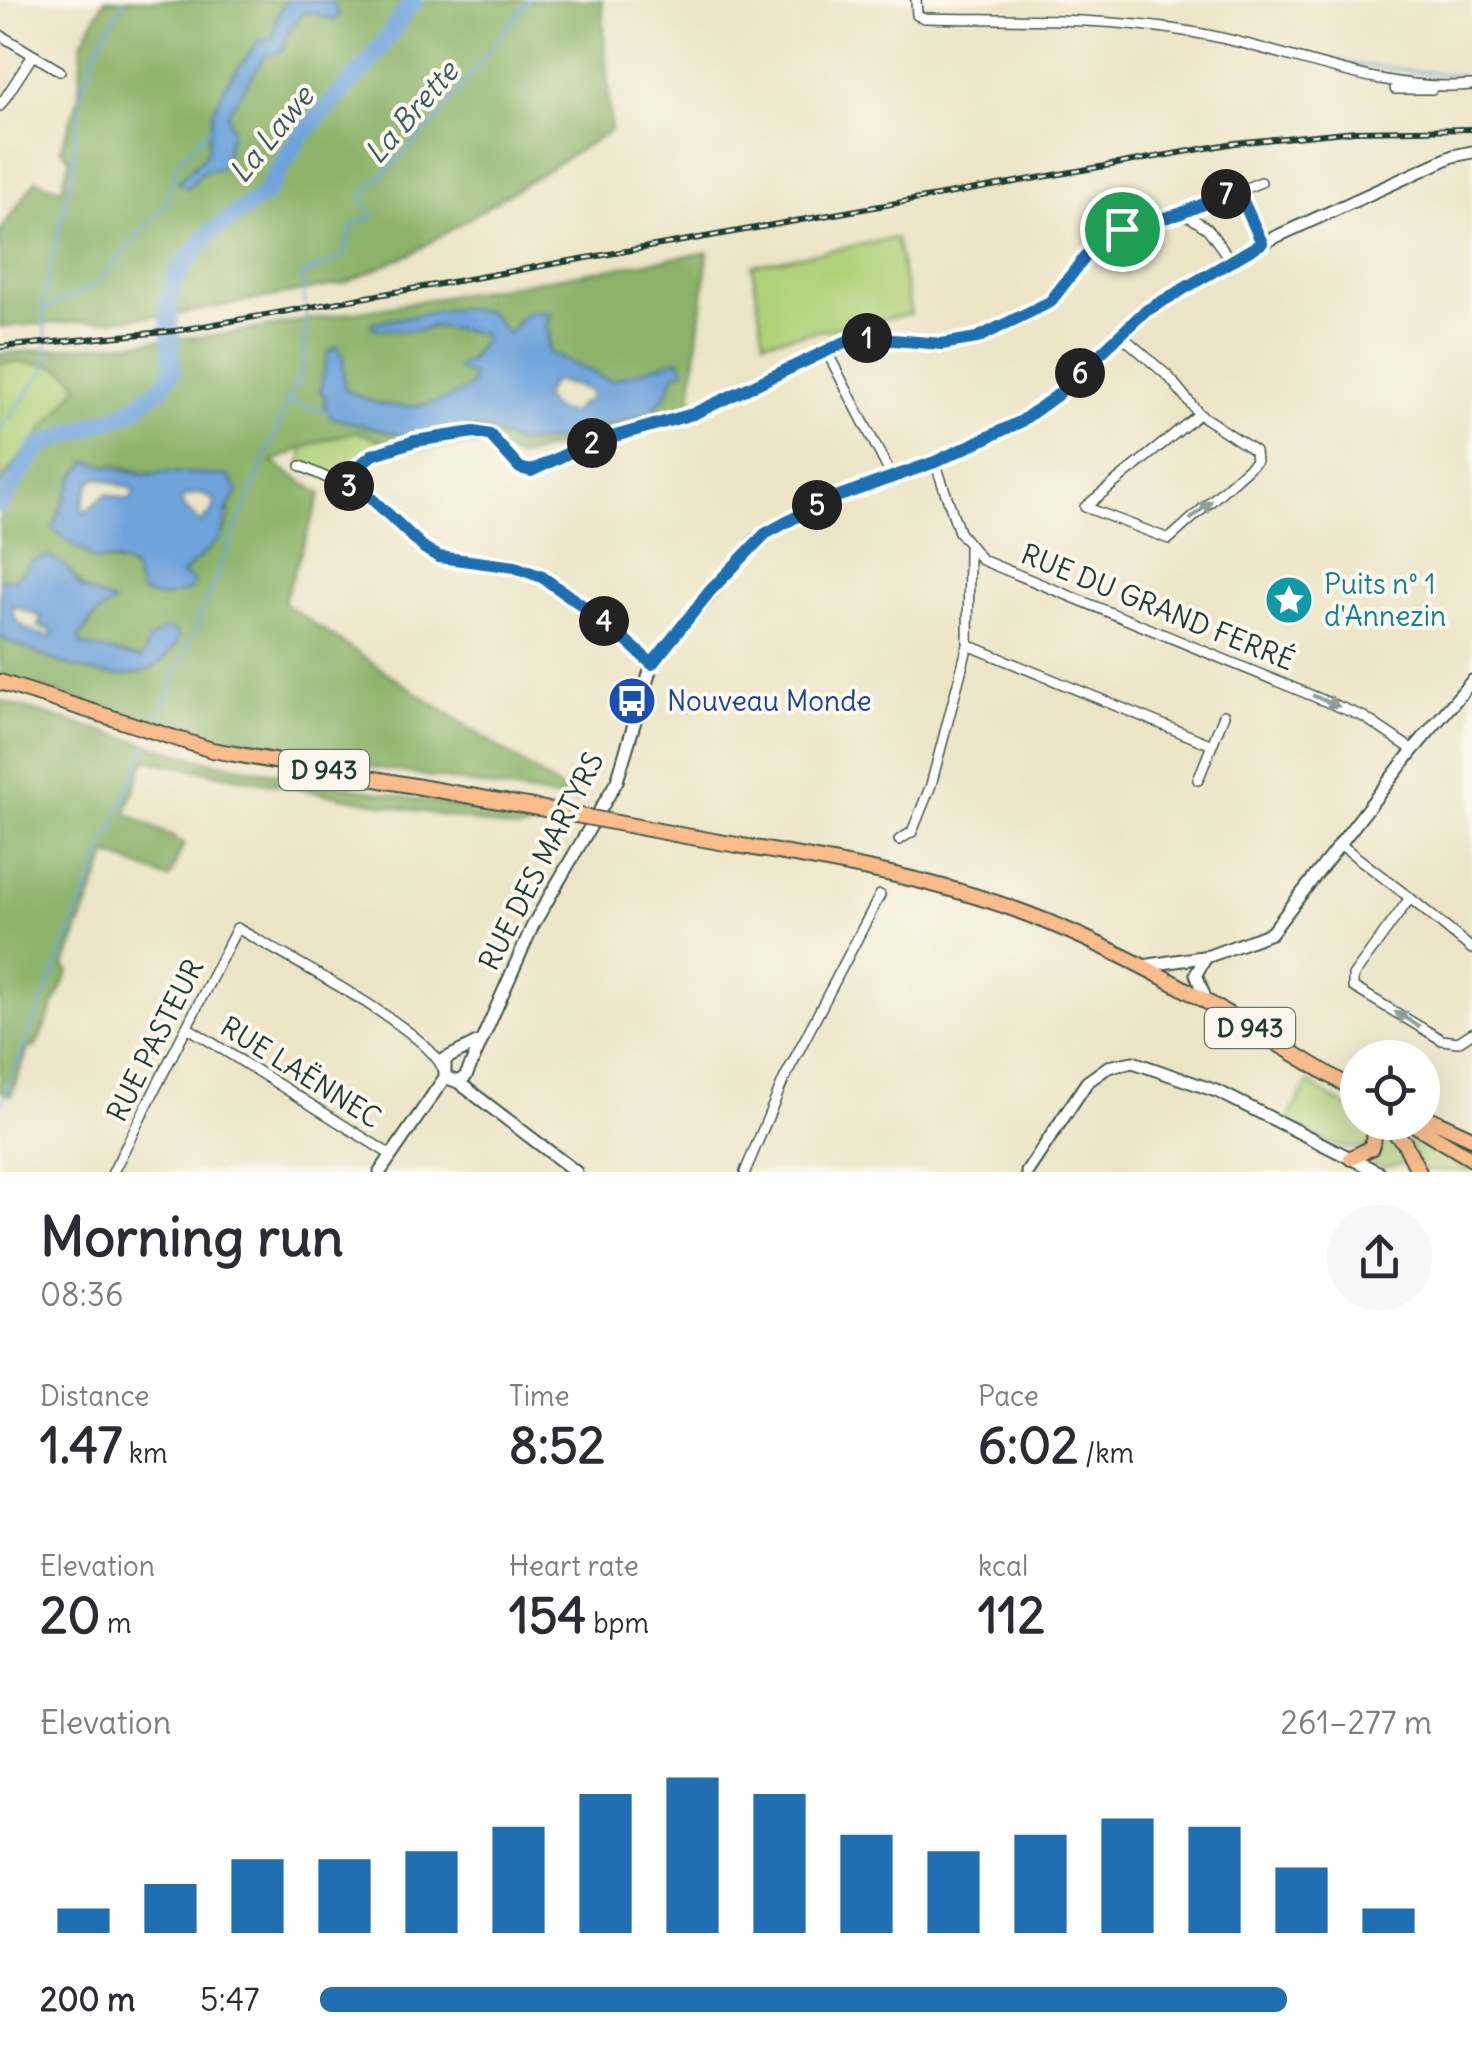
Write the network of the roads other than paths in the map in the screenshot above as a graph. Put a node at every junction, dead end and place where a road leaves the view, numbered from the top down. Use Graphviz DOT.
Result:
graph roads {
  1 [pos="916,0"];
  2 [pos="0,35"];
  3 [pos="33,55"];
  4 [pos="60,71"];
  5 [pos="1472,85"];
  6 [pos="1450,86"];
  7 [pos="1395,88"];
  8 [pos="0,106"];
  9 [pos="1472,152"];
  10 [pos="1261,182"];
  11 [pos="1238,190"];
  12 [pos="1179,214"];
  13 [pos="1262,243"];
  14 [pos="1231,260"];
  15 [pos="1121,335"];
  16 [pos="827,352"];
  17 [pos="1198,414"];
  18 [pos="935,462"];
  19 [pos="301,466"];
  20 [pos="892,477"];
  21 [pos="340,482"];
  22 [pos="969,548"];
  23 [pos="968,645"];
  24 [pos="652,664"];
  25 [pos="1472,681"];
  26 [pos="0,682"];
  27 [pos="0,692"];
  28 [pos="1224,715"];
  29 [pos="111,720"];
  30 [pos="1212,745"];
  31 [pos="1413,750"];
  32 [pos="1198,780"];
  33 [pos="900,840"];
  34 [pos="1341,845"];
  35 [pos="880,895"];
  36 [pos="1410,898"];
  37 [pos="1472,950"];
  38 [pos="1208,956"];
  39 [pos="1140,966"];
  40 [pos="1207,1004"];
  41 [pos="187,1026"];
  42 [pos="1472,1033"];
  43 [pos="477,1043"];
  44 [pos="433,1052"];
  45 [pos="454,1054"];
  46 [pos="469,1068"];
  47 [pos="448,1075"];
  48 [pos="1340,1081"];
  49 [pos="478,1096"];
  50 [pos="1440,1124"];
  51 [pos="1472,1138"];
  52 [pos="1374,1140"];
  53 [pos="1402,1140"];
  54 [pos="1440,1140"];
  55 [pos="391,1155"];
  56 [pos="1351,1158"];
  57 [pos="1472,1159"];
  58 [pos="114,1172"];
  59 [pos="380,1172"];
  60 [pos="576,1172"];
  61 [pos="745,1172"];
  62 [pos="1027,1172"];
  63 [pos="1378,1172"];
  64 [pos="1419,1172"];
  1 -- 6 [label="street"];
  2 -- 3 [label="street"];
  3 -- 4 [label="street"];
  3 -- 8 [label="street"];
  5 -- 6 [label="street"];
  6 -- 7 [label="street"];
  9 -- 13 [label="street, RUE DES MARTYRS"];
  10 -- 11 [label="street"];
  11 -- 12 [label="street"];
  11 -- 13 [label="street"];
  12 -- 14 [label="street"];
  12 -- 16 [label="street"];
  13 -- 14 [label="street, RUE DES MARTYRS"];
  14 -- 15 [label="street, RUE DES MARTYRS"];
  15 -- 17 [label="street"];
  15 -- 18 [label="street, RUE DES MARTYRS"];
  16 -- 20 [label="street"];
  16 -- 21 [label="street"];
  17 -- 17 [label="street, one-way"];
  18 -- 20 [label="street, RUE DES MARTYRS"];
  18 -- 22 [label="street"];
  19 -- 21 [label="street"];
  20 -- 24 [label="street, RUE DES MARTYRS"];
  21 -- 24 [label="street"];
  22 -- 23 [label="street"];
  22 -- 31 [label="street, RUE DU GRAND FERRÉ, one-way"];
  23 -- 30 [label="street"];
  23 -- 33 [label="street"];
  24 -- 43 [label="street, RUE DES MARTYRS"];
  25 -- 31 [label="street"];
  26 -- 29 [label="main road, D 943"];
  27 -- 29 [label="main road, D 943"];
  28 -- 30 [label="street"];
  29 -- 39 [label="main road, D 943, bridge"];
  30 -- 32 [label="street"];
  31 -- 34 [label="street"];
  34 -- 36 [label="street"];
  34 -- 38 [label="street"];
  35 -- 61 [label="street"];
  36 -- 37 [label="street"];
  42 -- 36 [label="street, one-way"];
  38 -- 39 [label="street"];
  38 -- 40 [label="street"];
  39 -- 40 [label="main road, D 943"];
  40 -- 48 [label="main road, D 943"];
  41 -- 44 [label="street, RUE PASTEUR"];
  41 -- 55 [label="street, RUE LAËNNEC"];
  41 -- 58 [label="street, RUE PASTEUR"];
  43 -- 45 [label="street"];
  43 -- 46 [label="street, RUE DES MARTYRS"];
  44 -- 45 [label="street"];
  44 -- 47 [label="street"];
  45 -- 46 [label="street"];
  45 -- 47 [label="street"];
  46 -- 47 [label="street"];
  46 -- 49 [label="street"];
  47 -- 49 [label="street"];
  47 -- 55 [label="street"];
  49 -- 60 [label="street"];
  50 -- 51 [label="main road"];
  52 -- 56 [label="main road"];
  53 -- 64 [label="main road"];
  54 -- 57 [label="main road"];
  55 -- 59 [label="street"];
  56 -- 62 [label="street"];
  56 -- 63 [label="street"];
}
